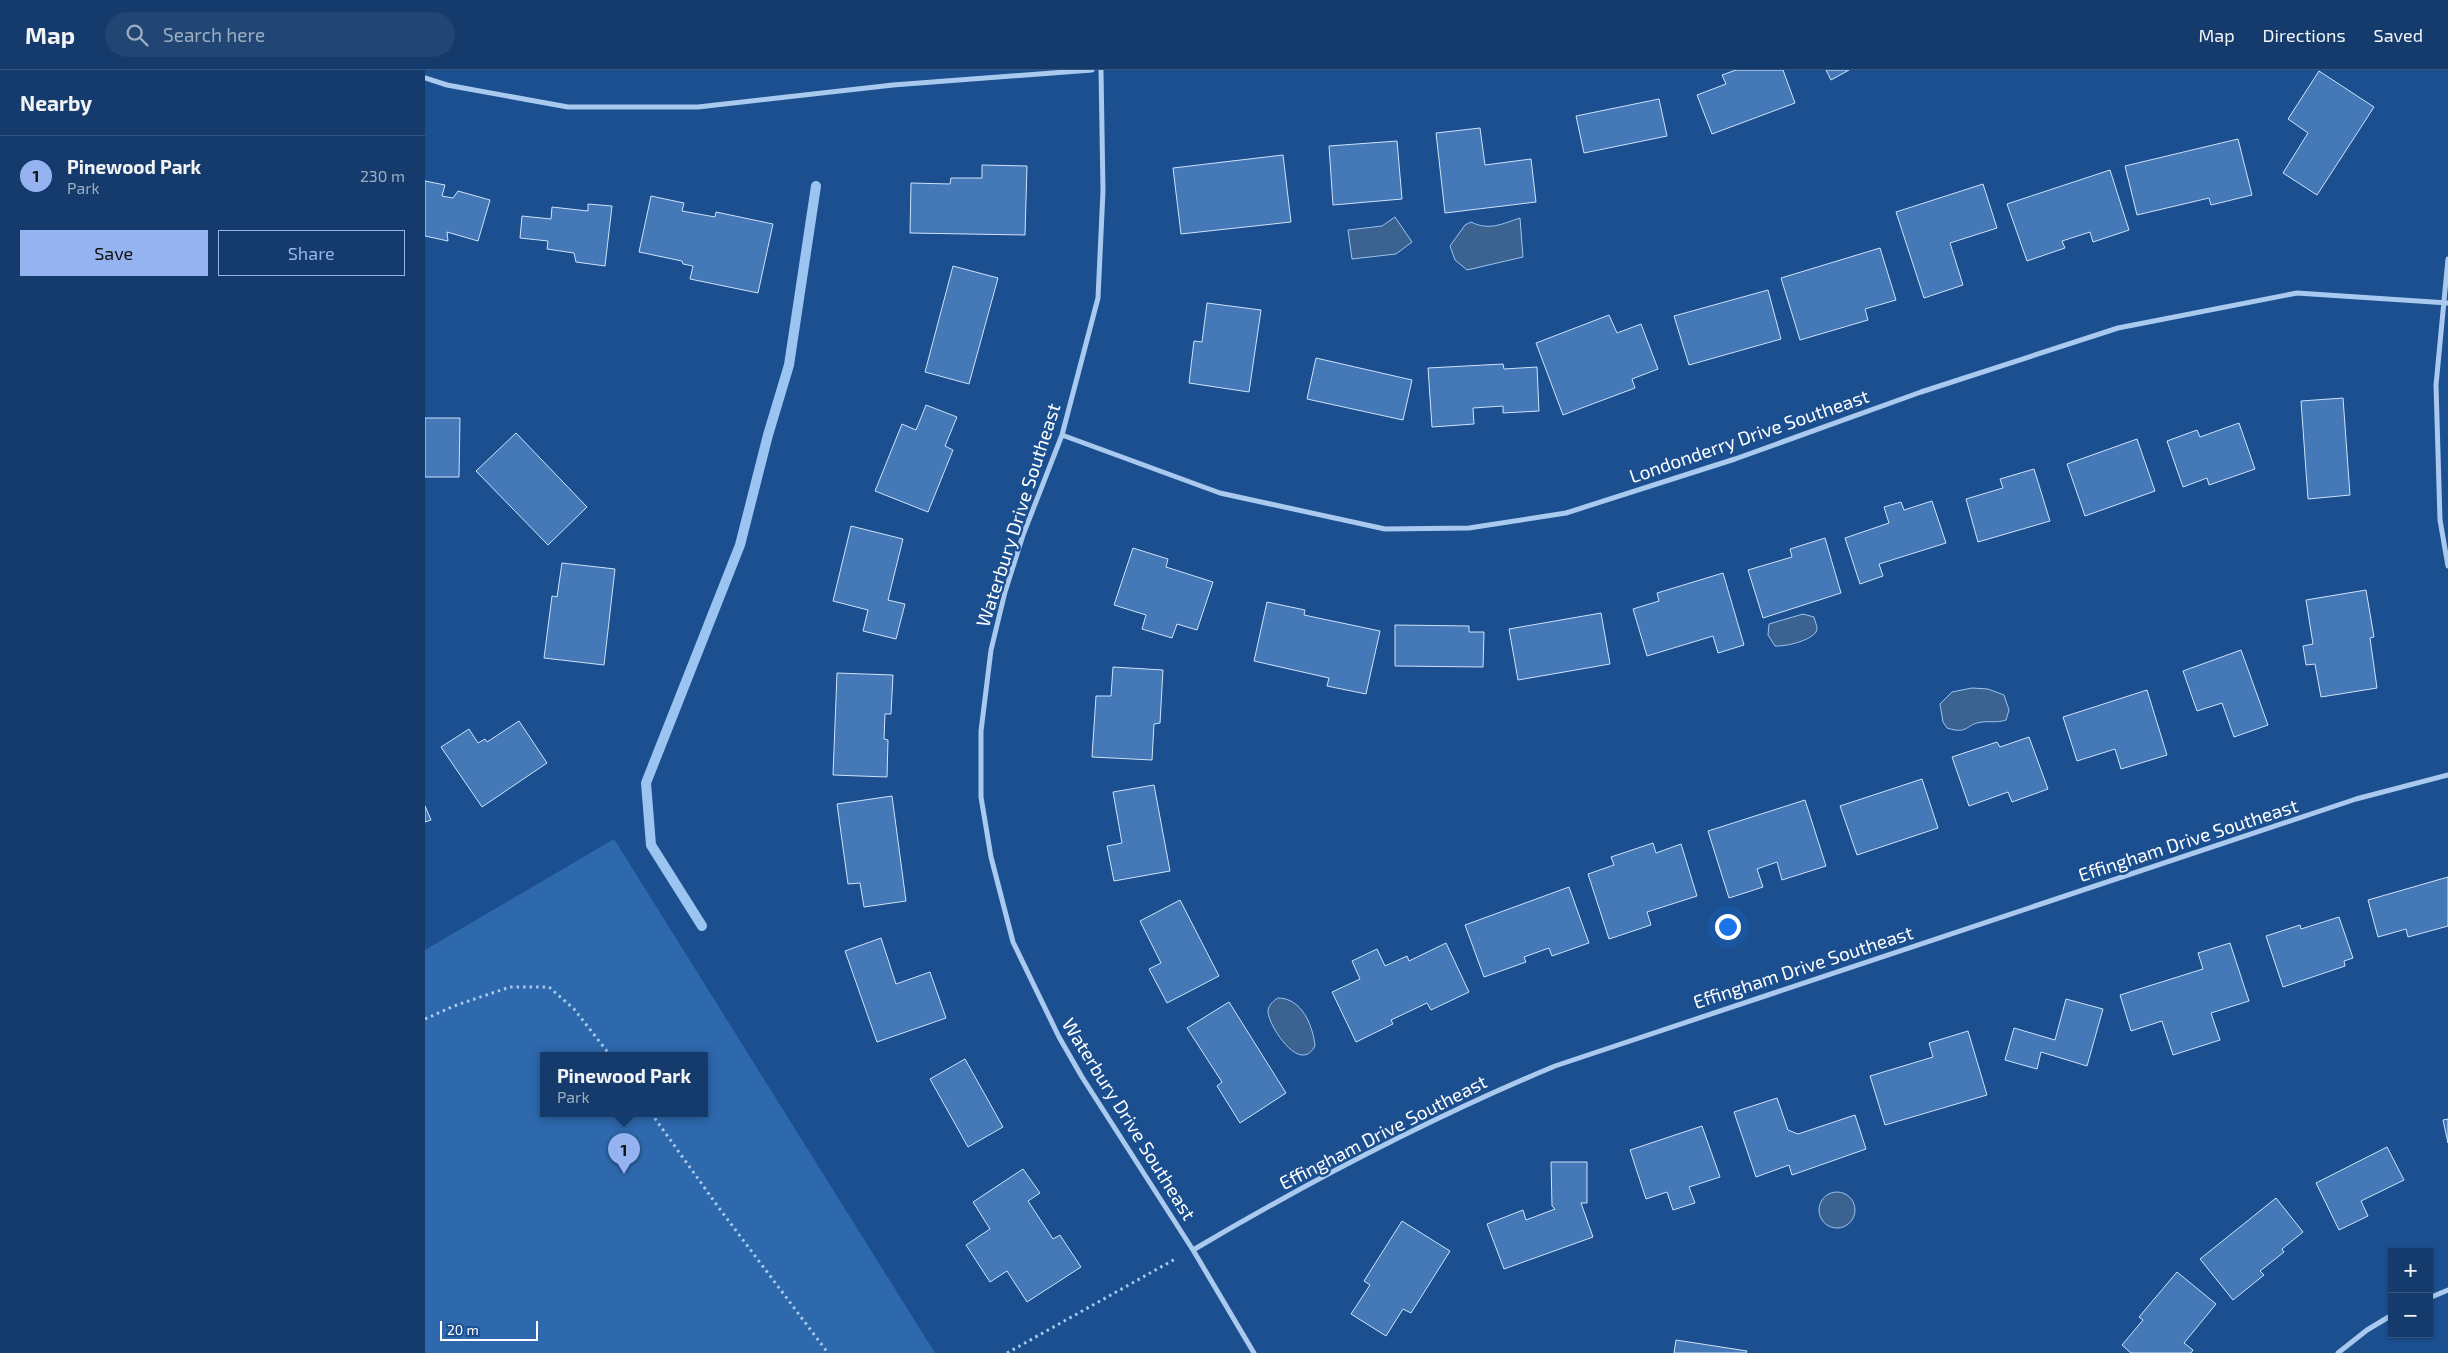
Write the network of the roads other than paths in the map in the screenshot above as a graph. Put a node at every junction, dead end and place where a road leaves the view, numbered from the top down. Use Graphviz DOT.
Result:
graph roads {
  1 [pos="1092,70"];
  2 [pos="1101,70"];
  3 [pos="425,78"];
  4 [pos="2448,259"];
  5 [pos="2446,303"];
  6 [pos="1062,435"];
  7 [pos="2448,566"];
  8 [pos="2448,775"];
  9 [pos="1193,1250"];
  10 [pos="2448,1290"];
  11 [pos="2433,1296"];
  12 [pos="2388,1317"];
  13 [pos="1254,1353"];
  14 [pos="2338,1353"];
  1 -- 3 [label="street"];
  2 -- 6 [label="street, Waterbury Drive Southeast"];
  4 -- 5 [label="street"];
  5 -- 6 [label="street, Londonderry Drive Southeast"];
  5 -- 7 [label="street"];
  6 -- 9 [label="street, Waterbury Drive Southeast"];
  8 -- 9 [label="street, Effingham Drive Southeast"];
  9 -- 13 [label="street, Waterbury Drive Southeast"];
  10 -- 11 [label="street"];
  12 -- 14 [label="street"];
}
